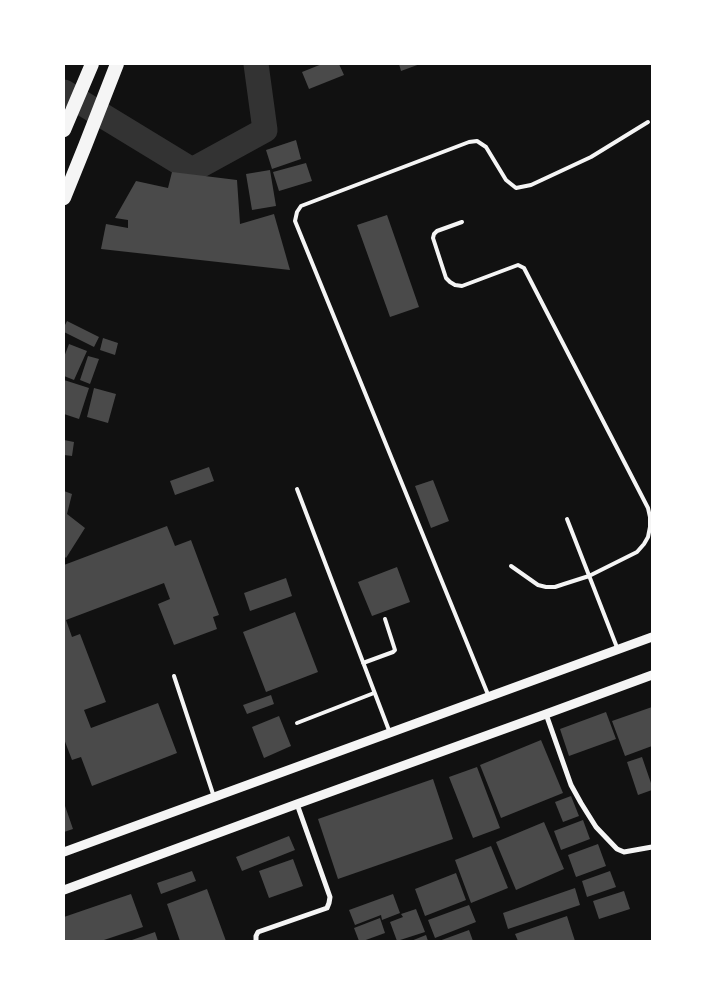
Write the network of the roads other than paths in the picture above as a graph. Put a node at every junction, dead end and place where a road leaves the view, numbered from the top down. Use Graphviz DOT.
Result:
graph roads {
  1 [pos="92,64"];
  2 [pos="117,64"];
  3 [pos="648,122"];
  4 [pos="64,130"];
  5 [pos="64,198"];
  6 [pos="462,222"];
  7 [pos="297,488"];
  8 [pos="566,519"];
  9 [pos="512,566"];
  10 [pos="589,576"];
  11 [pos="385,618"];
  12 [pos="652,637"];
  13 [pos="618,650"];
  14 [pos="363,663"];
  15 [pos="652,675"];
  16 [pos="174,676"];
  17 [pos="374,693"];
  18 [pos="489,697"];
  19 [pos="546,714"];
  20 [pos="297,723"];
  21 [pos="390,733"];
  22 [pos="214,797"];
  23 [pos="297,804"];
  24 [pos="652,847"];
  25 [pos="64,852"];
  26 [pos="64,890"];
  27 [pos="256,941"];
  1 -- 4 [label="highway"];
  2 -- 5 [label="highway"];
  3 -- 18 [label="lane"];
  6 -- 10 [label="lane"];
  7 -- 14 [label="lane"];
  8 -- 10 [label="lane"];
  9 -- 10 [label="lane"];
  10 -- 13 [label="lane"];
  11 -- 14 [label="lane"];
  12 -- 13 [label="street"];
  13 -- 18 [label="street"];
  14 -- 17 [label="lane"];
  15 -- 19 [label="street"];
  16 -- 22 [label="lane"];
  17 -- 20 [label="lane"];
  17 -- 21 [label="lane"];
  18 -- 21 [label="street"];
  19 -- 23 [label="street"];
  19 -- 24 [label="street"];
  21 -- 22 [label="street"];
  22 -- 25 [label="street"];
  23 -- 26 [label="street"];
  23 -- 27 [label="street"];
}
